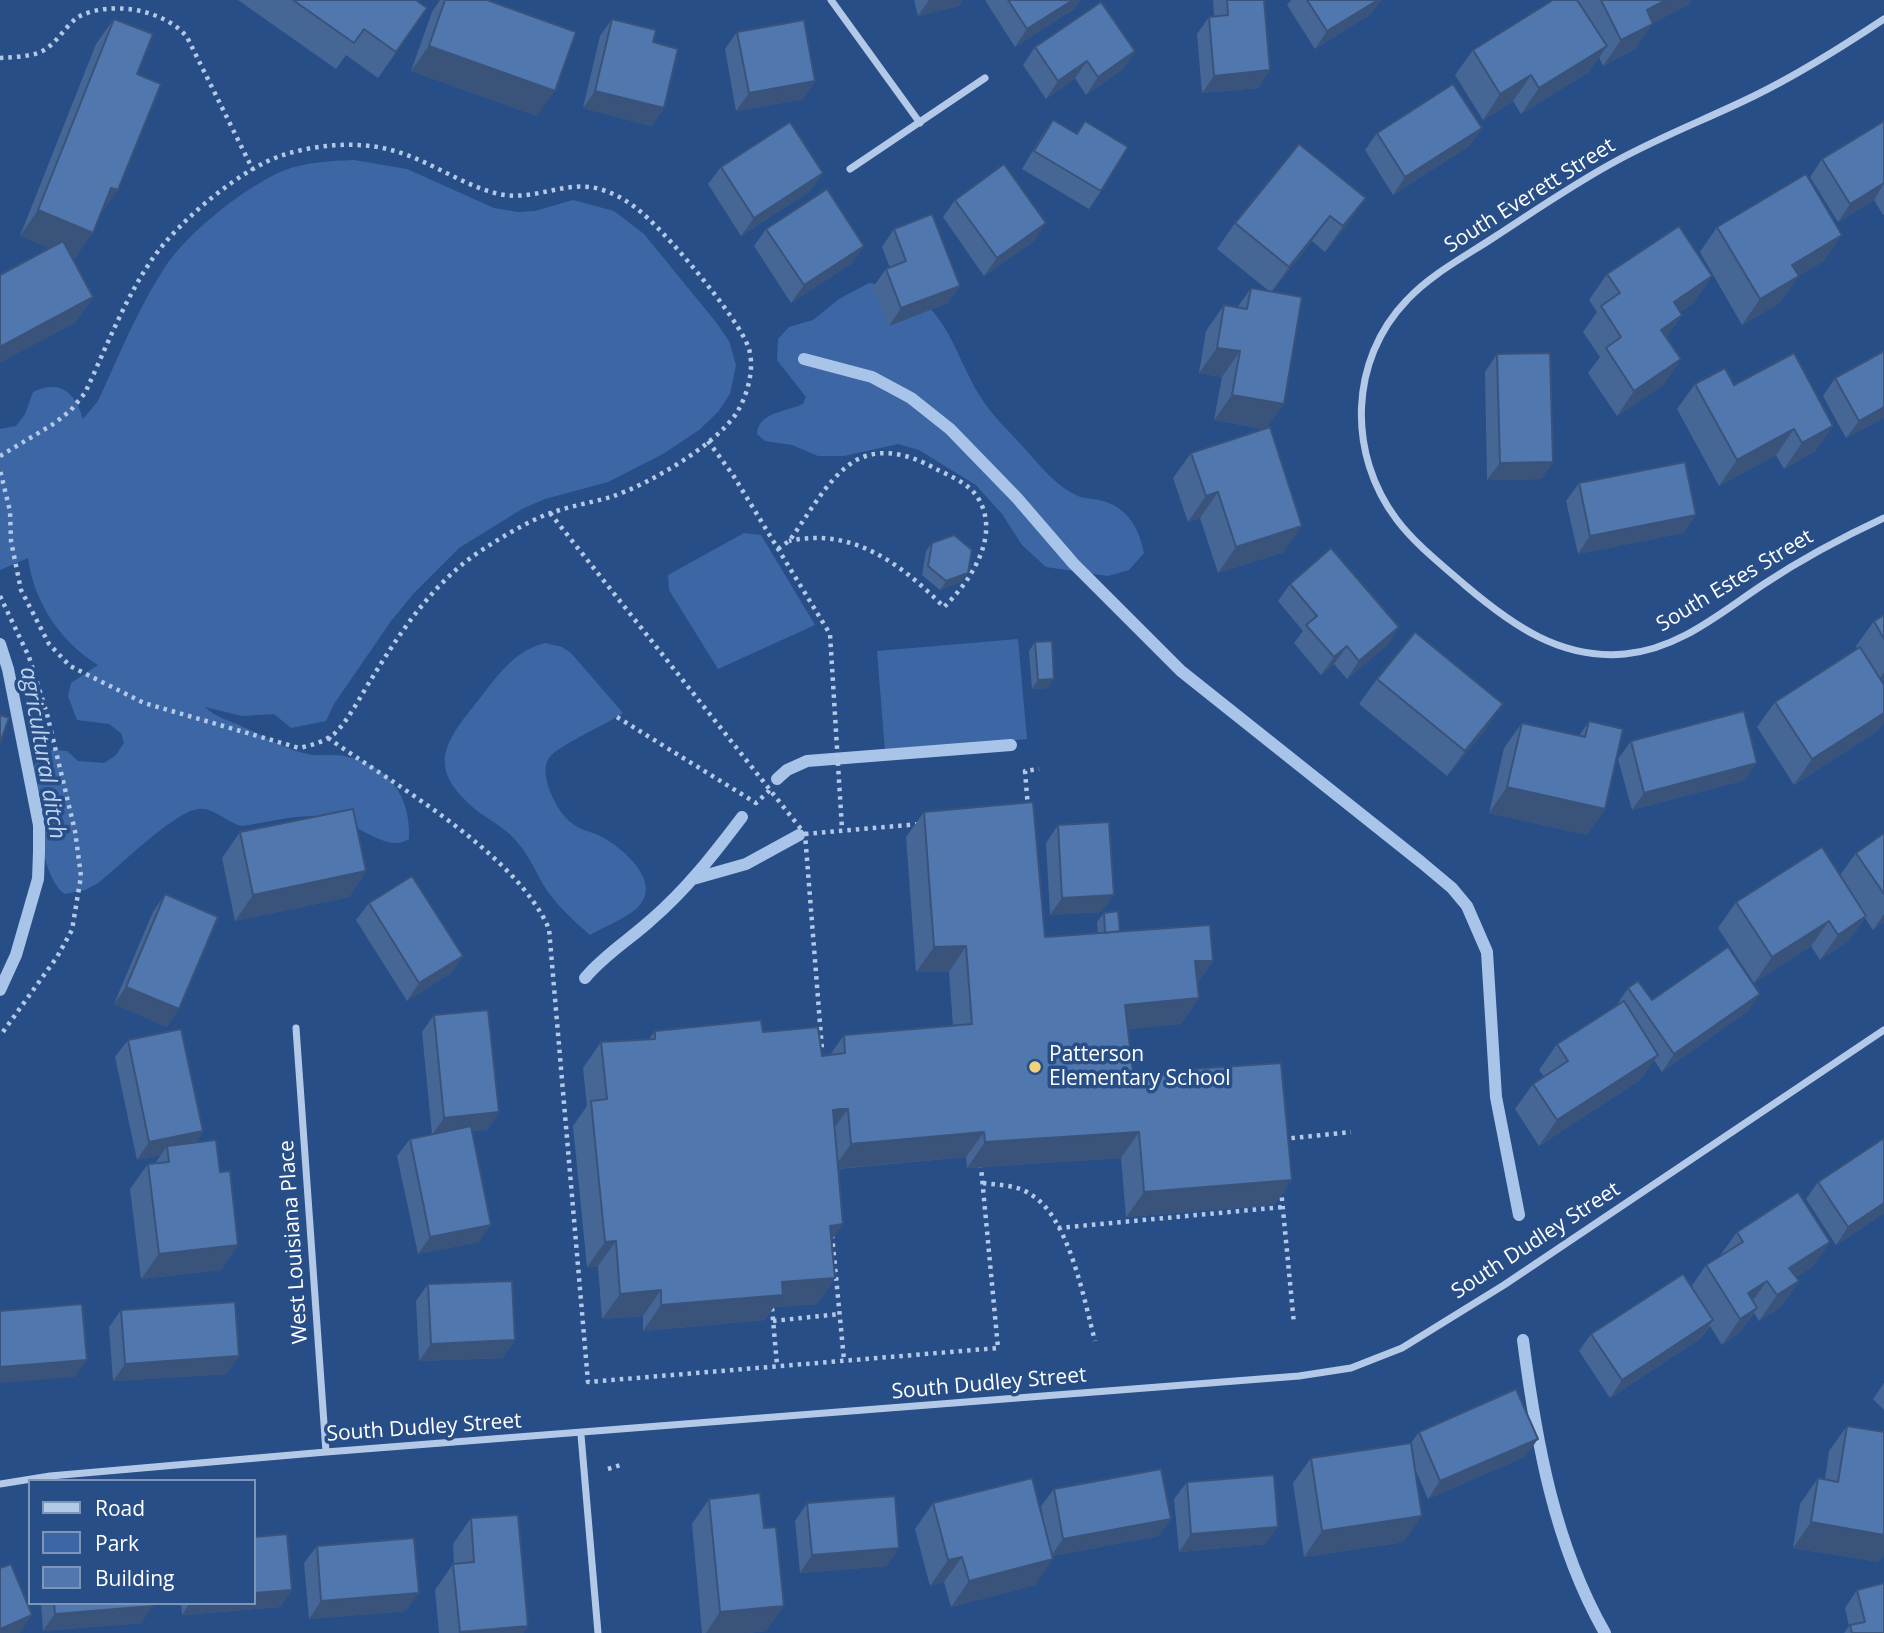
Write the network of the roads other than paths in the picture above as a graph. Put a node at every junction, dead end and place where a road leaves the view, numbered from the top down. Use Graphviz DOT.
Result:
graph roads {
  1 [pos="831,0"];
  2 [pos="1884,19"];
  3 [pos="985,78"];
  4 [pos="920,122"];
  5 [pos="850,169"];
  6 [pos="1395,517"];
  7 [pos="1884,518"];
  8 [pos="296,1028"];
  9 [pos="1884,1030"];
  10 [pos="581,1435"];
  11 [pos="326,1452"];
  12 [pos="31,1479"];
  13 [pos="28,1480"];
  14 [pos="0,1484"];
  15 [pos="597,1633"];
  1 -- 4 [label="street"];
  2 -- 6 [label="street, South Everett Street"];
  3 -- 4 [label="street"];
  4 -- 5 [label="street"];
  6 -- 7 [label="street, South Estes Street"];
  8 -- 11 [label="street, West Louisiana Place"];
  9 -- 10 [label="street, South Dudley Street"];
  10 -- 11 [label="street, South Dudley Street"];
  10 -- 15 [label="street"];
  11 -- 12 [label="street, South Dudley Street"];
  13 -- 14 [label="street, South Dudley Street"];
}
